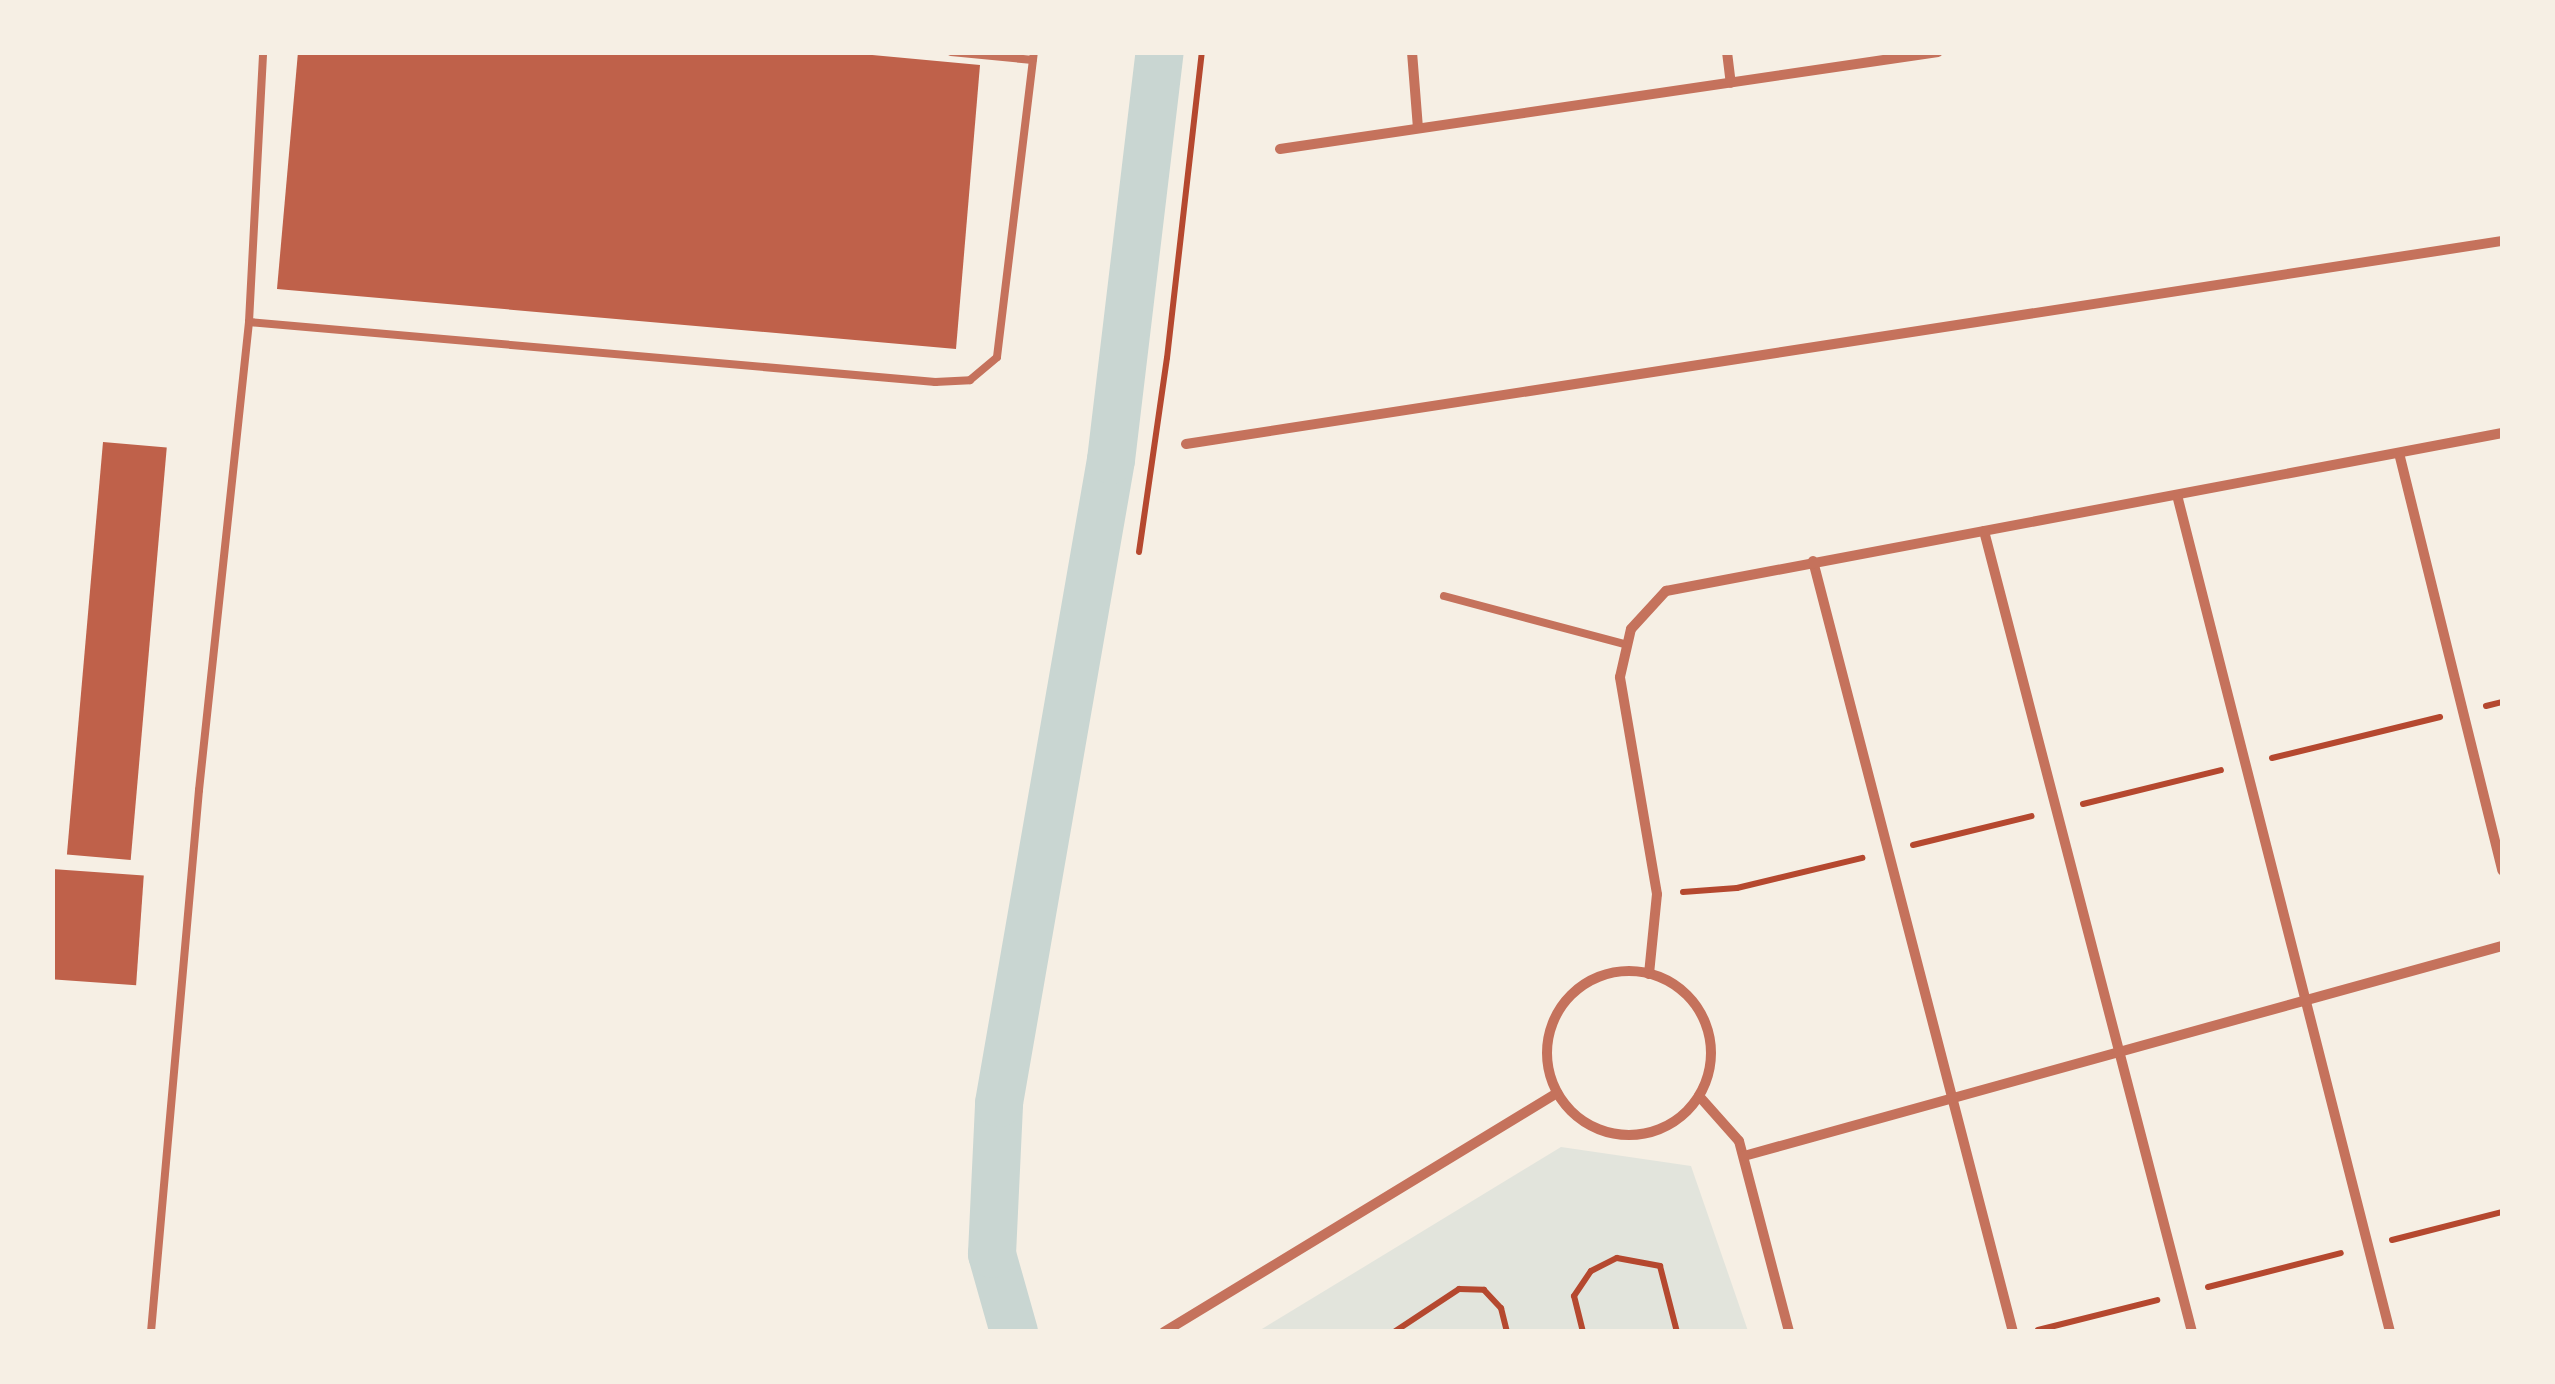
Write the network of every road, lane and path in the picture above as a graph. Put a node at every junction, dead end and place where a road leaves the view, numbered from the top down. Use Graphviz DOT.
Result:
graph roads {
  1 [pos="263,52"];
  2 [pos="951,52"];
  3 [pos="1202,52"];
  4 [pos="1412,52"];
  5 [pos="1727,52"];
  6 [pos="1938,52"];
  7 [pos="1033,56"];
  8 [pos="1731,83"];
  9 [pos="1418,128"];
  10 [pos="1280,149"];
  11 [pos="2502,241"];
  12 [pos="249,322"];
  13 [pos="2502,433"];
  14 [pos="1186,444"];
  15 [pos="2400,453"];
  16 [pos="2177,495"];
  17 [pos="1984,531"];
  18 [pos="1139,552"];
  19 [pos="1812,561"];
  20 [pos="1444,596"];
  21 [pos="1625,644"];
  22 [pos="2502,870"];
  23 [pos="2502,946"];
  24 [pos="1649,974"];
  25 [pos="2306,1000"];
  26 [pos="2119,1052"];
  27 [pos="1557,1094"];
  28 [pos="1699,1096"];
  29 [pos="1952,1098"];
  30 [pos="1744,1156"];
  31 [pos="2502,1212"];
  32 [pos="2368,1246"];
  33 [pos="2182,1294"];
  34 [pos="152,1332"];
  35 [pos="1164,1332"];
  36 [pos="1394,1332"];
  37 [pos="1507,1332"];
  38 [pos="1584,1332"];
  39 [pos="1677,1332"];
  40 [pos="1790,1332"];
  41 [pos="2013,1332"];
  42 [pos="2032,1332"];
  43 [pos="2192,1332"];
  44 [pos="2390,1332"];
  1 -- 12 [label="lane"];
  2 -- 7 [label="lane"];
  3 -- 18 [label="path"];
  4 -- 9 [label="street"];
  5 -- 8 [label="street"];
  6 -- 8 [label="street"];
  7 -- 12 [label="lane"];
  8 -- 9 [label="street"];
  9 -- 10 [label="street"];
  11 -- 14 [label="street"];
  12 -- 34 [label="lane"];
  13 -- 15 [label="street"];
  15 -- 16 [label="street"];
  15 -- 22 [label="street"];
  16 -- 17 [label="street"];
  16 -- 25 [label="street"];
  17 -- 19 [label="street"];
  17 -- 26 [label="street"];
  19 -- 21 [label="street"];
  19 -- 29 [label="street"];
  20 -- 21 [label="lane"];
  21 -- 24 [label="street"];
  23 -- 25 [label="street"];
  24 -- 27 [label="street"];
  24 -- 28 [label="street"];
  25 -- 26 [label="street"];
  25 -- 32 [label="street"];
  26 -- 29 [label="street"];
  26 -- 33 [label="street"];
  27 -- 28 [label="street"];
  27 -- 35 [label="street"];
  28 -- 30 [label="street"];
  29 -- 30 [label="street"];
  29 -- 41 [label="street"];
  30 -- 40 [label="street"];
  31 -- 32 [label="path"];
  32 -- 33 [label="path"];
  32 -- 44 [label="street"];
  33 -- 42 [label="path"];
  33 -- 43 [label="street"];
  36 -- 37 [label="path"];
  38 -- 39 [label="path"];
}
